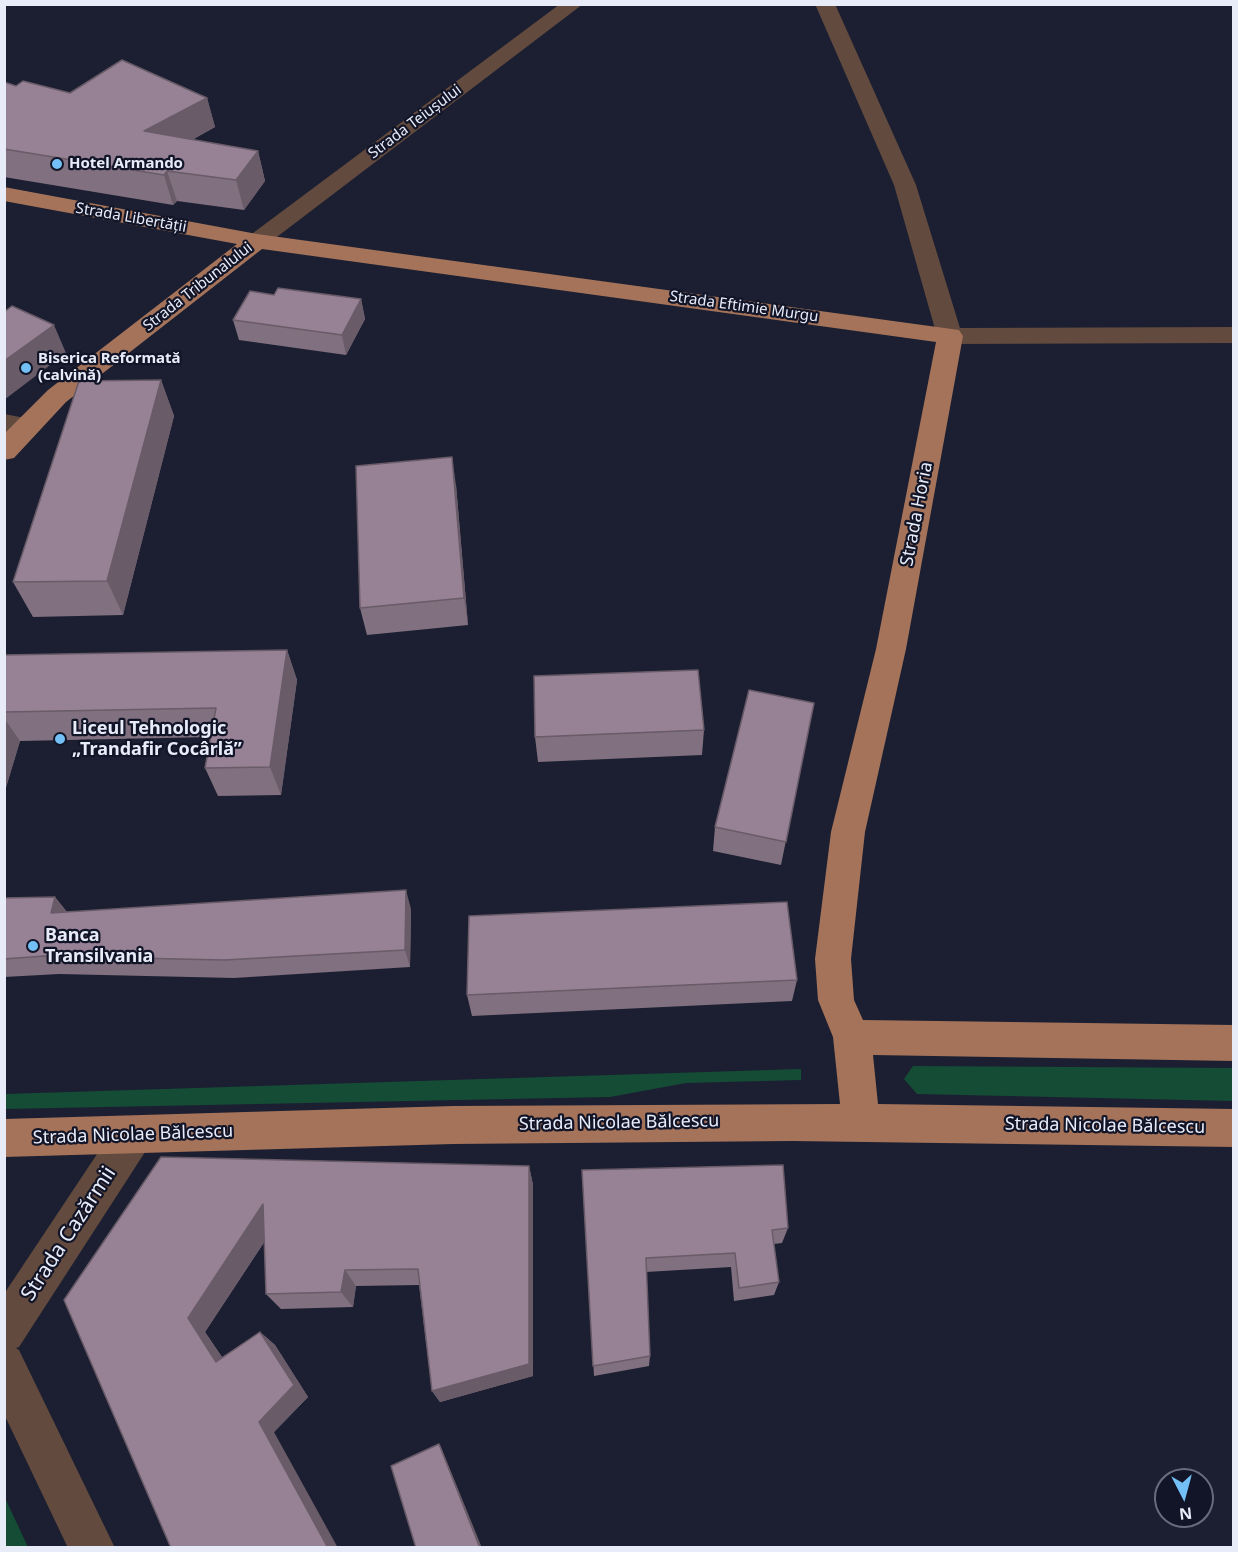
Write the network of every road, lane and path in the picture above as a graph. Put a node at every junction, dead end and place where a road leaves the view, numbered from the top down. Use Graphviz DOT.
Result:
graph roads {
  1 [pos="573,4"];
  2 [pos="825,4"];
  3 [pos="4,194"];
  4 [pos="257,241"];
  5 [pos="1233,335"];
  6 [pos="950,336"];
  7 [pos="15,424"];
  8 [pos="4,451"];
  9 [pos="852,1037"];
  10 [pos="1233,1043"];
  11 [pos="861,1123"];
  12 [pos="1233,1128"];
  13 [pos="133,1135"];
  14 [pos="4,1138"];
  15 [pos="5,1361"];
  16 [pos="92,1548"];
  1 -- 4 [label="street, Strada Teiușului"];
  2 -- 6 [label="street, Strada Horia"];
  3 -- 4 [label="main road, Strada Libertății"];
  4 -- 6 [label="main road, Strada Eftimie Murgu"];
  4 -- 7 [label="main road, Strada Tribunalului"];
  5 -- 6 [label="street, Strada Eftimie Murgu"];
  6 -- 9 [label="main road, Strada Horia"];
  7 -- 8 [label="main road, Strada Tribunalului"];
  9 -- 10 [label="main road"];
  9 -- 11 [label="main road, Strada Horia"];
  11 -- 12 [label="main road, Strada Nicolae Bălcescu"];
  11 -- 13 [label="main road, Strada Nicolae Bălcescu"];
  13 -- 14 [label="main road, Strada Nicolae Bălcescu"];
  13 -- 15 [label="street, Strada Cazărmii"];
  15 -- 16 [label="street, Strada Cazărmii"];
}
